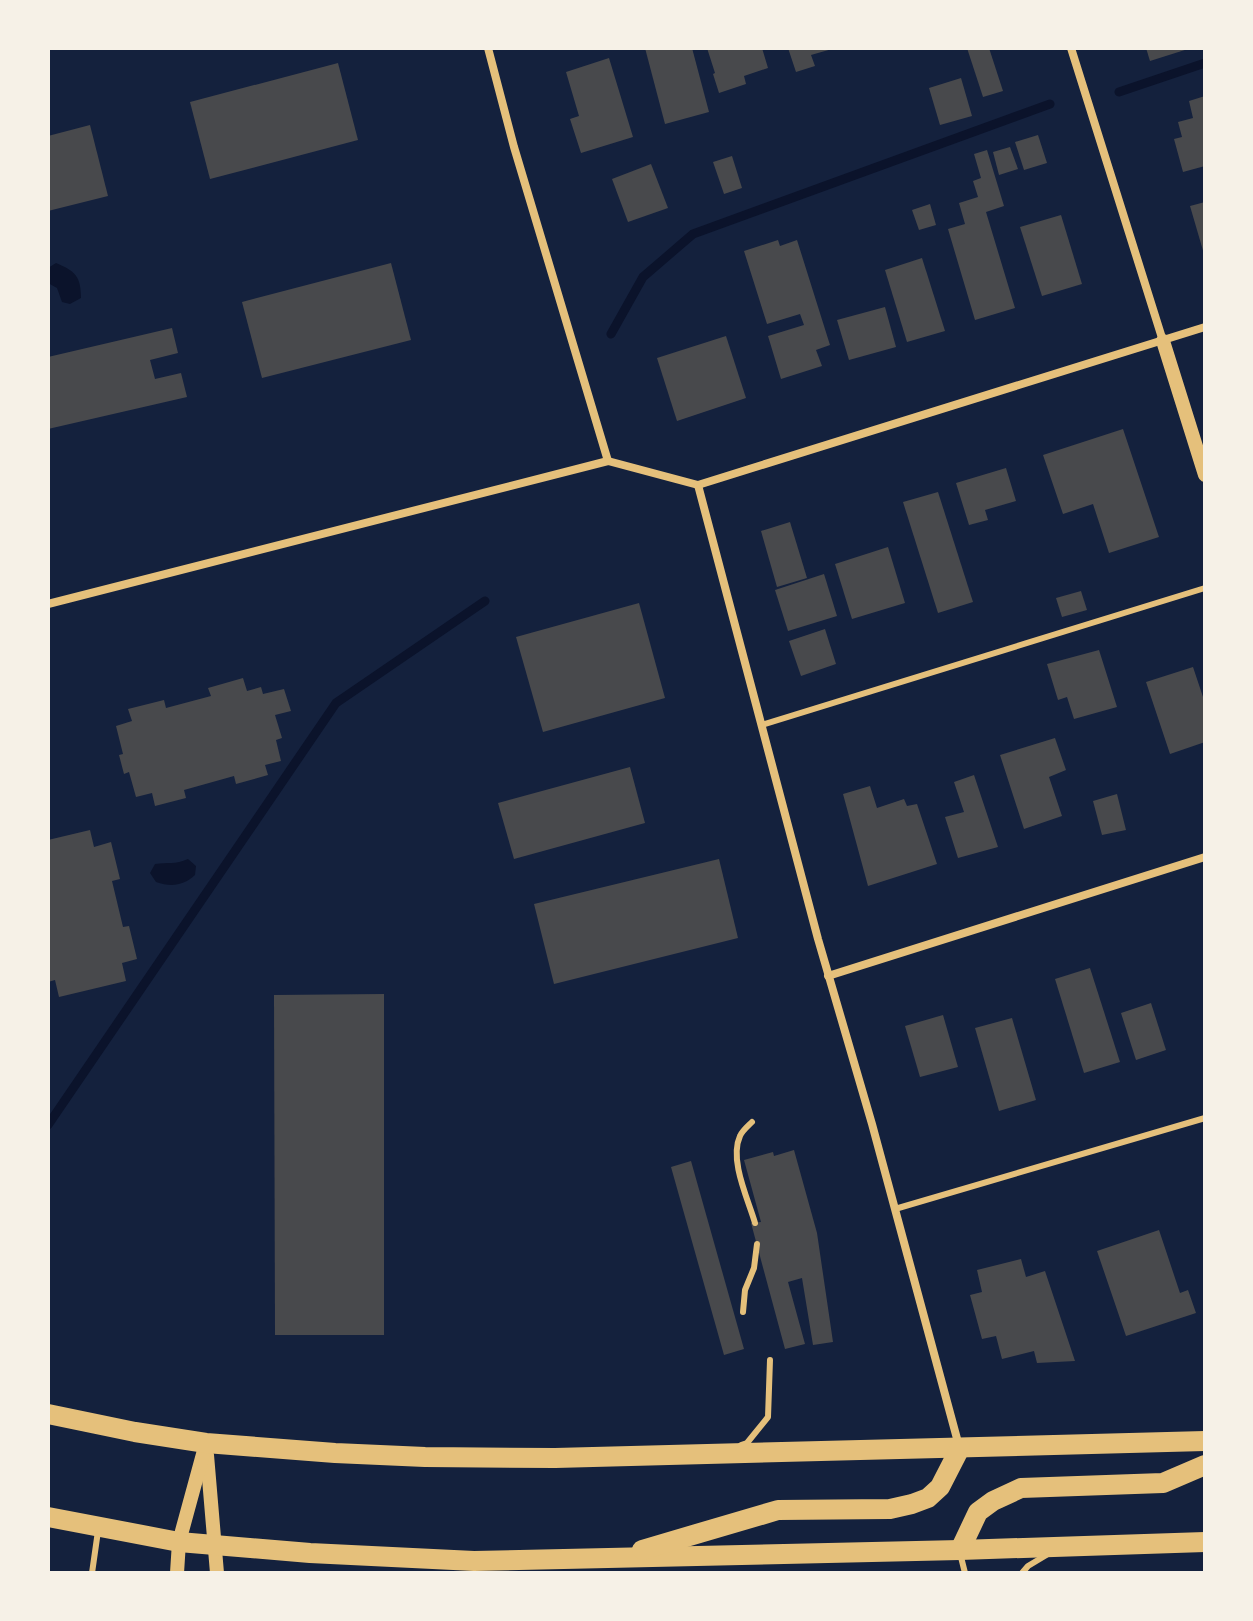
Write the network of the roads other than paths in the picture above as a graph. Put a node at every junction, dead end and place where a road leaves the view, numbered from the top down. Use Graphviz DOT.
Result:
graph roads {
  1 [pos="488,48"];
  2 [pos="1071,48"];
  3 [pos="1205,327"];
  4 [pos="1163,341"];
  5 [pos="608,461"];
  6 [pos="1205,475"];
  7 [pos="698,485"];
  8 [pos="1205,588"];
  9 [pos="48,604"];
  10 [pos="762,725"];
  11 [pos="1205,857"];
  12 [pos="828,976"];
  13 [pos="1205,1118"];
  14 [pos="752,1122"];
  15 [pos="895,1209"];
  16 [pos="755,1223"];
  17 [pos="757,1244"];
  18 [pos="743,1312"];
  19 [pos="770,1360"];
  20 [pos="48,1414"];
  21 [pos="1205,1441"];
  22 [pos="206,1443"];
  23 [pos="960,1448"];
  24 [pos="721,1453"];
  25 [pos="1205,1465"];
  26 [pos="48,1517"];
  27 [pos="99,1527"];
  28 [pos="179,1542"];
  29 [pos="1205,1542"];
  30 [pos="215,1545"];
  31 [pos="1060,1547"];
  32 [pos="960,1550"];
  33 [pos="615,1558"];
  34 [pos="474,1567"];
  35 [pos="92,1573"];
  36 [pos="177,1573"];
  37 [pos="217,1573"];
  38 [pos="965,1573"];
  39 [pos="1022,1573"];
  1 -- 5 [label="street"];
  2 -- 4 [label="street"];
  3 -- 4 [label="street"];
  4 -- 6 [label="street"];
  4 -- 7 [label="street"];
  5 -- 7 [label="street"];
  5 -- 9 [label="street"];
  7 -- 10 [label="street"];
  8 -- 10 [label="lane"];
  10 -- 12 [label="street"];
  11 -- 12 [label="street"];
  12 -- 15 [label="street"];
  13 -- 15 [label="lane"];
  14 -- 16 [label="lane"];
  15 -- 23 [label="street"];
  17 -- 18 [label="lane"];
  19 -- 24 [label="lane"];
  20 -- 22 [label="main road"];
  21 -- 23 [label="main road"];
  22 -- 24 [label="main road"];
  22 -- 28 [label="street"];
  22 -- 30 [label="street"];
  23 -- 24 [label="main road"];
  23 -- 33 [label="main road"];
  25 -- 32 [label="main road"];
  26 -- 27 [label="main road"];
  27 -- 28 [label="main road"];
  27 -- 35 [label="lane"];
  28 -- 30 [label="main road"];
  28 -- 36 [label="street"];
  29 -- 31 [label="main road"];
  30 -- 34 [label="main road"];
  30 -- 37 [label="street"];
  31 -- 32 [label="main road"];
  31 -- 39 [label="lane"];
  32 -- 33 [label="main road"];
  32 -- 38 [label="lane"];
  33 -- 34 [label="main road"];
}
